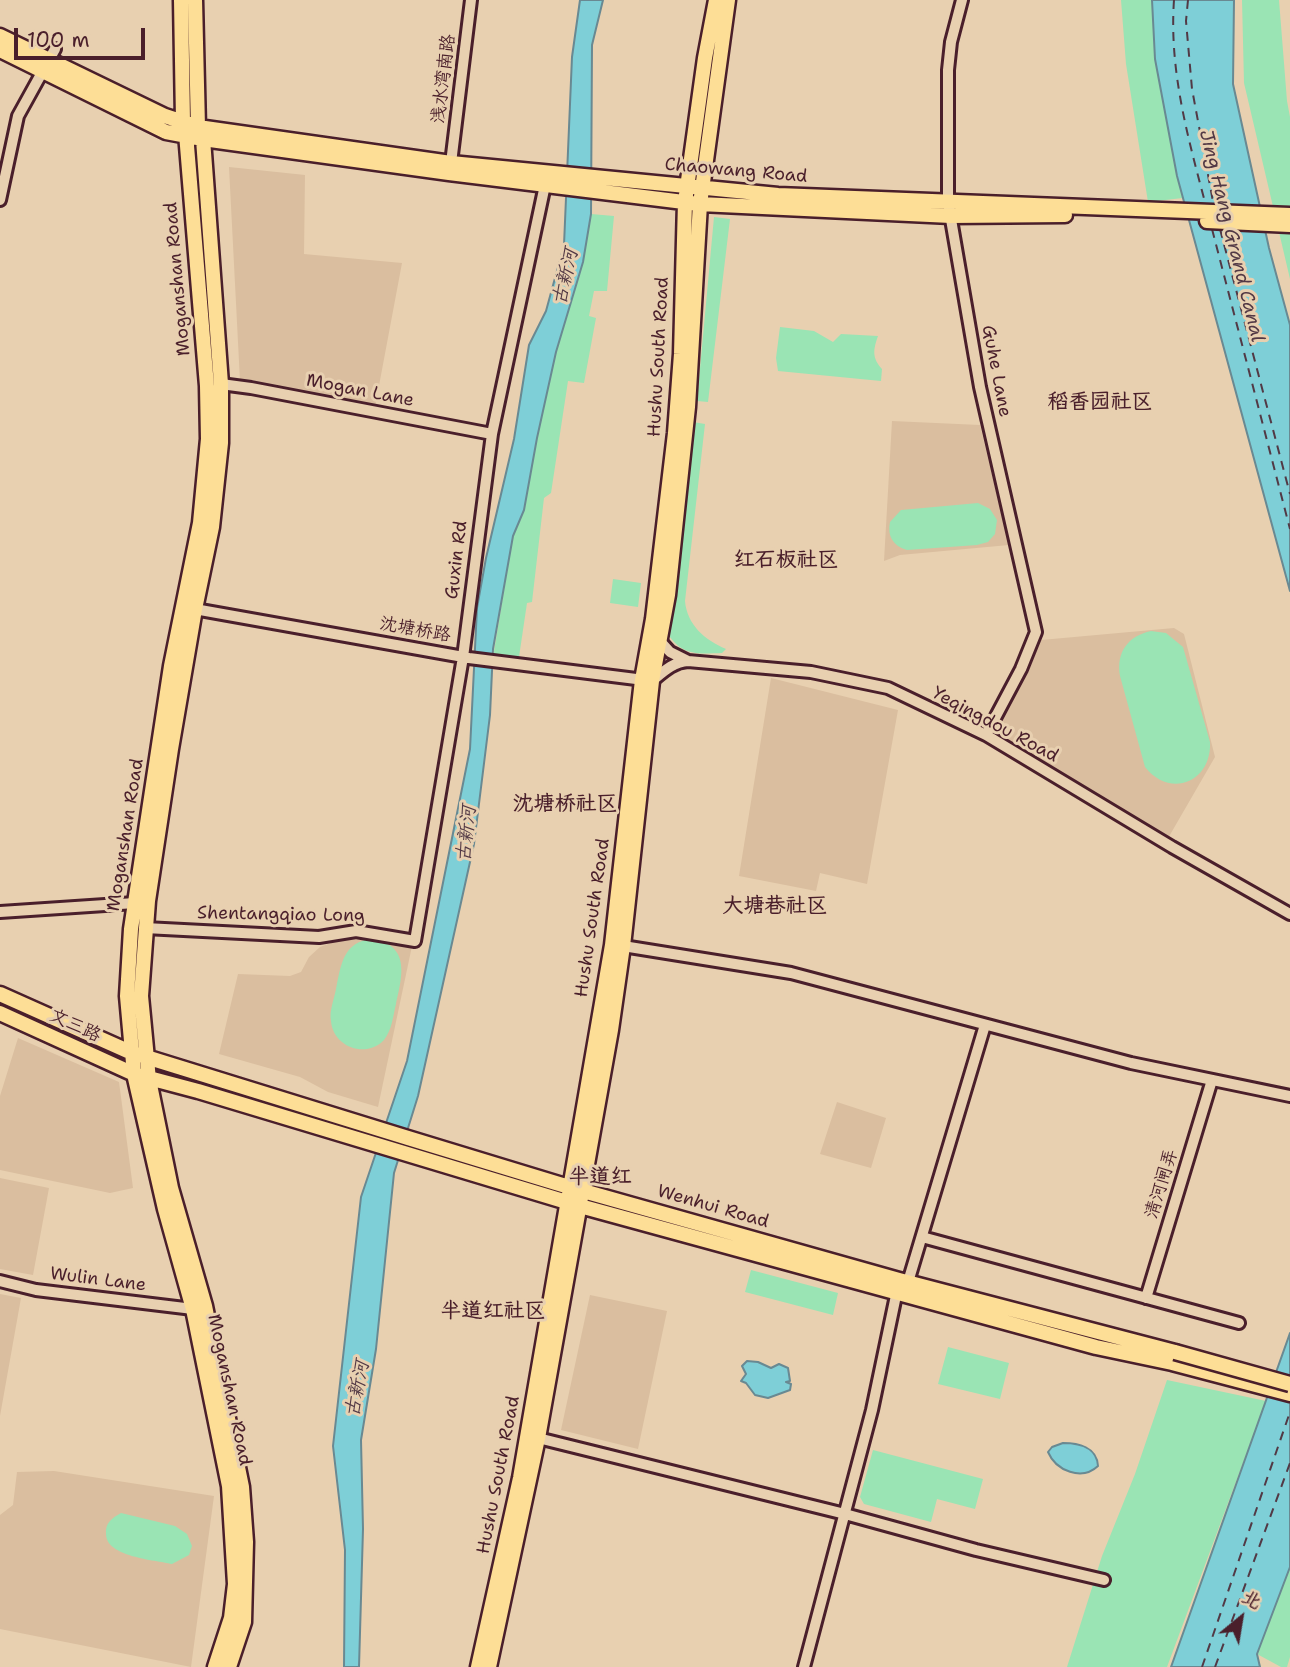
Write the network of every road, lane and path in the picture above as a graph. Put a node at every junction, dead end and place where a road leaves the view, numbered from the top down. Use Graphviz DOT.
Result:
graph roads {
  1 [pos="181,0"];
  2 [pos="195,0"];
  3 [pos="471,0"];
  4 [pos="716,0"];
  5 [pos="728,0"];
  6 [pos="962,0"];
  7 [pos="0,36"];
  8 [pos="0,50"];
  9 [pos="49,60"];
  10 [pos="192,130"];
  11 [pos="451,163"];
  12 [pos="562,180"];
  13 [pos="545,185"];
  14 [pos="594,185"];
  15 [pos="688,186"];
  16 [pos="704,187"];
  17 [pos="0,201"];
  18 [pos="685,202"];
  19 [pos="701,204"];
  20 [pos="949,209"];
  21 [pos="1062,211"];
  22 [pos="1290,215"];
  23 [pos="1290,225"];
  24 [pos="220,384"];
  25 [pos="492,434"];
  26 [pos="189,608"];
  27 [pos="660,641"];
  28 [pos="466,657"];
  29 [pos="688,661"];
  30 [pos="647,680"];
  31 [pos="986,735"];
  32 [pos="135,903"];
  33 [pos="0,912"];
  34 [pos="1290,914"];
  35 [pos="145,928"];
  36 [pos="415,941"];
  37 [pos="623,946"];
  38 [pos="0,994"];
  39 [pos="0,1013"];
  40 [pos="985,1025"];
  41 [pos="130,1052"];
  42 [pos="145,1056"];
  43 [pos="134,1074"];
  44 [pos="149,1080"];
  45 [pos="1212,1080"];
  46 [pos="1290,1096"];
  47 [pos="406,1146"];
  48 [pos="574,1196"];
  49 [pos="922,1237"];
  50 [pos="0,1281"];
  51 [pos="902,1285"];
  52 [pos="1146,1298"];
  53 [pos="193,1309"];
  54 [pos="1239,1323"];
  55 [pos="1173,1358"];
  56 [pos="1290,1384"];
  57 [pos="1290,1394"];
  58 [pos="538,1438"];
  59 [pos="845,1514"];
  60 [pos="1104,1580"];
  61 [pos="215,1667"];
  62 [pos="229,1667"];
  63 [pos="478,1667"];
  64 [pos="489,1667"];
  65 [pos="804,1667"];
  1 -- 10 [label="main road, Moganshan Road"];
  2 -- 10 [label="main road, Moganshan Road"];
  3 -- 11 [label="street, 浅水湾南路"];
  4 -- 15 [label="main road, Hushu South Road"];
  5 -- 16 [label="main road, Hushu South Road"];
  6 -- 20 [label="street, Guhe Lane"];
  7 -- 9 [label="main road"];
  8 -- 9 [label="main road"];
  9 -- 10 [label="main road"];
  9 -- 17 [label="street"];
  10 -- 11 [label="main road, Chaowang Road"];
  10 -- 13 [label="main road, Chaowang Road"];
  10 -- 24 [label="main road, Moganshan Road"];
  10 -- 26 [label="main road, Moganshan Road"];
  11 -- 12 [label="main road, Chaowang Road"];
  12 -- 13 [label="main road, Chaowang Road"];
  12 -- 14 [label="main road, Chaowang Road"];
  13 -- 25 [label="street, Guxin Rd"];
  14 -- 15 [label="main road, Chaowang Road"];
  14 -- 18 [label="main road, Chaowang Road"];
  15 -- 16 [label="main road, Chaowang Road"];
  15 -- 18 [label="main road, Hushu South Road"];
  16 -- 19 [label="main road, Hushu South Road"];
  16 -- 20 [label="main road, Chaowang Road"];
  18 -- 19 [label="main road, Chaowang Road"];
  18 -- 30 [label="main road, Hushu South Road"];
  19 -- 20 [label="main road, Chaowang Road"];
  19 -- 27 [label="main road, Hushu South Road"];
  20 -- 21 [label="main road, Chaowang Road"];
  20 -- 31 [label="street, Guhe Lane"];
  21 -- 22 [label="main road, Chaowang Road"];
  21 -- 23 [label="main road, Chaowang Road"];
  24 -- 25 [label="street, Mogan Lane"];
  24 -- 26 [label="main road, Moganshan Road"];
  25 -- 28 [label="street, Guxin Rd"];
  26 -- 28 [label="street, 沈塘桥路"];
  26 -- 32 [label="main road, Moganshan Road"];
  26 -- 35 [label="main road, Moganshan Road"];
  27 -- 29 [label="street"];
  27 -- 30 [label="main road, Hushu South Road"];
  28 -- 30 [label="street, 沈塘桥路"];
  28 -- 36 [label="street, Guxin Rd"];
  29 -- 30 [label="street"];
  29 -- 31 [label="street, Yeqingdou Road"];
  30 -- 37 [label="main road, Hushu South Road"];
  30 -- 48 [label="main road, Hushu South Road"];
  31 -- 34 [label="street, Yeqingdou Road"];
  32 -- 33 [label="street"];
  32 -- 41 [label="main road, Moganshan Road"];
  35 -- 36 [label="street, Shentangqiao Long"];
  35 -- 42 [label="main road, Moganshan Road"];
  37 -- 40 [label="street"];
  37 -- 48 [label="main road, Hushu South Road"];
  38 -- 41 [label="main road, Wenhui Road"];
  39 -- 43 [label="main road, 文三路"];
  40 -- 45 [label="street"];
  40 -- 49 [label="street"];
  41 -- 42 [label="main road, Wenhui Road"];
  41 -- 43 [label="main road, Moganshan Road"];
  42 -- 44 [label="main road, Moganshan Road"];
  42 -- 47 [label="main road, Wenhui Road"];
  43 -- 44 [label="main road, Wenhui Road"];
  43 -- 53 [label="main road, Moganshan Road"];
  44 -- 47 [label="main road, Wenhui Road"];
  44 -- 62 [label="main road, Moganshan Road"];
  45 -- 46 [label="street"];
  45 -- 52 [label="street, 清河闸弄"];
  47 -- 48 [label="main road, Wenhui Road"];
  48 -- 51 [label="main road, Wenhui Road"];
  48 -- 58 [label="main road, Hushu South Road"];
  48 -- 63 [label="main road, Hushu South Road"];
  49 -- 51 [label="street"];
  49 -- 52 [label="street"];
  50 -- 53 [label="street, Wulin Lane"];
  51 -- 55 [label="main road, Wenhui Road"];
  51 -- 59 [label="street"];
  52 -- 54 [label="street"];
  53 -- 61 [label="main road, Moganshan Road"];
  55 -- 56 [label="main road, Wenhui Road, bridge"];
  55 -- 57 [label="main road, Wenhui Road"];
  58 -- 59 [label="street"];
  58 -- 64 [label="main road, Hushu South Road"];
  59 -- 60 [label="street"];
  59 -- 65 [label="street"];
}
